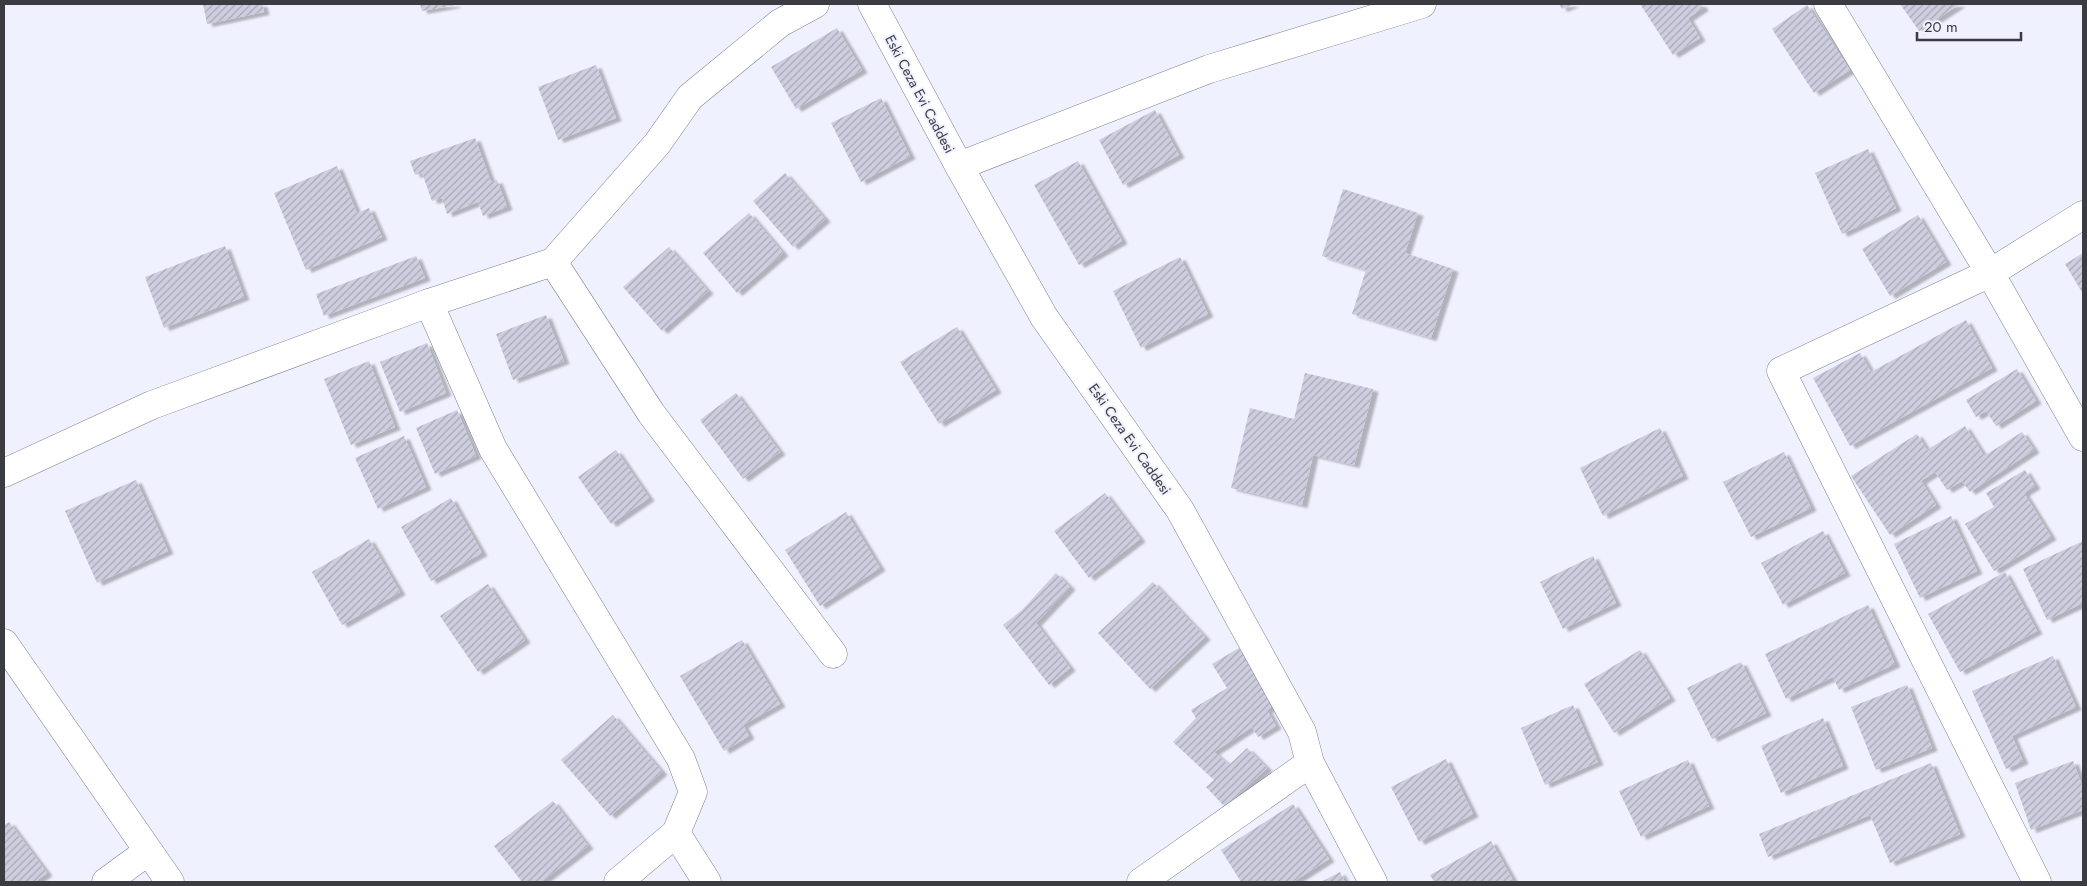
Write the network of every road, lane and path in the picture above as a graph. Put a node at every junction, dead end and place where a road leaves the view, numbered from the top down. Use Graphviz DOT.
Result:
graph roads {
  1 [pos="815,4"];
  2 [pos="872,4"];
  3 [pos="1422,4"];
  4 [pos="1828,4"];
  5 [pos="959,166"];
  6 [pos="2083,215"];
  7 [pos="553,262"];
  8 [pos="1990,273"];
  9 [pos="429,303"];
  10 [pos="2083,437"];
  11 [pos="4,473"];
  12 [pos="4,643"];
  13 [pos="833,654"];
  14 [pos="1310,763"];
  15 [pos="676,833"];
  16 [pos="147,852"];
  17 [pos="106,882"];
  18 [pos="170,882"];
  19 [pos="618,882"];
  20 [pos="708,882"];
  21 [pos="1141,882"];
  22 [pos="1373,882"];
  23 [pos="2037,882"];
  1 -- 7 [label="street"];
  2 -- 5 [label="street, Eski Ceza Evi Caddesi"];
  3 -- 5 [label="street"];
  4 -- 8 [label="street"];
  5 -- 14 [label="street, Eski Ceza Evi Caddesi"];
  6 -- 8 [label="street"];
  7 -- 9 [label="street"];
  7 -- 13 [label="street"];
  8 -- 10 [label="street"];
  8 -- 23 [label="street"];
  9 -- 11 [label="street"];
  9 -- 15 [label="street"];
  12 -- 16 [label="street"];
  14 -- 21 [label="street"];
  14 -- 22 [label="street, Eski Ceza Evi Caddesi"];
  15 -- 19 [label="street"];
  15 -- 20 [label="street"];
  16 -- 17 [label="street"];
  16 -- 18 [label="street"];
}
